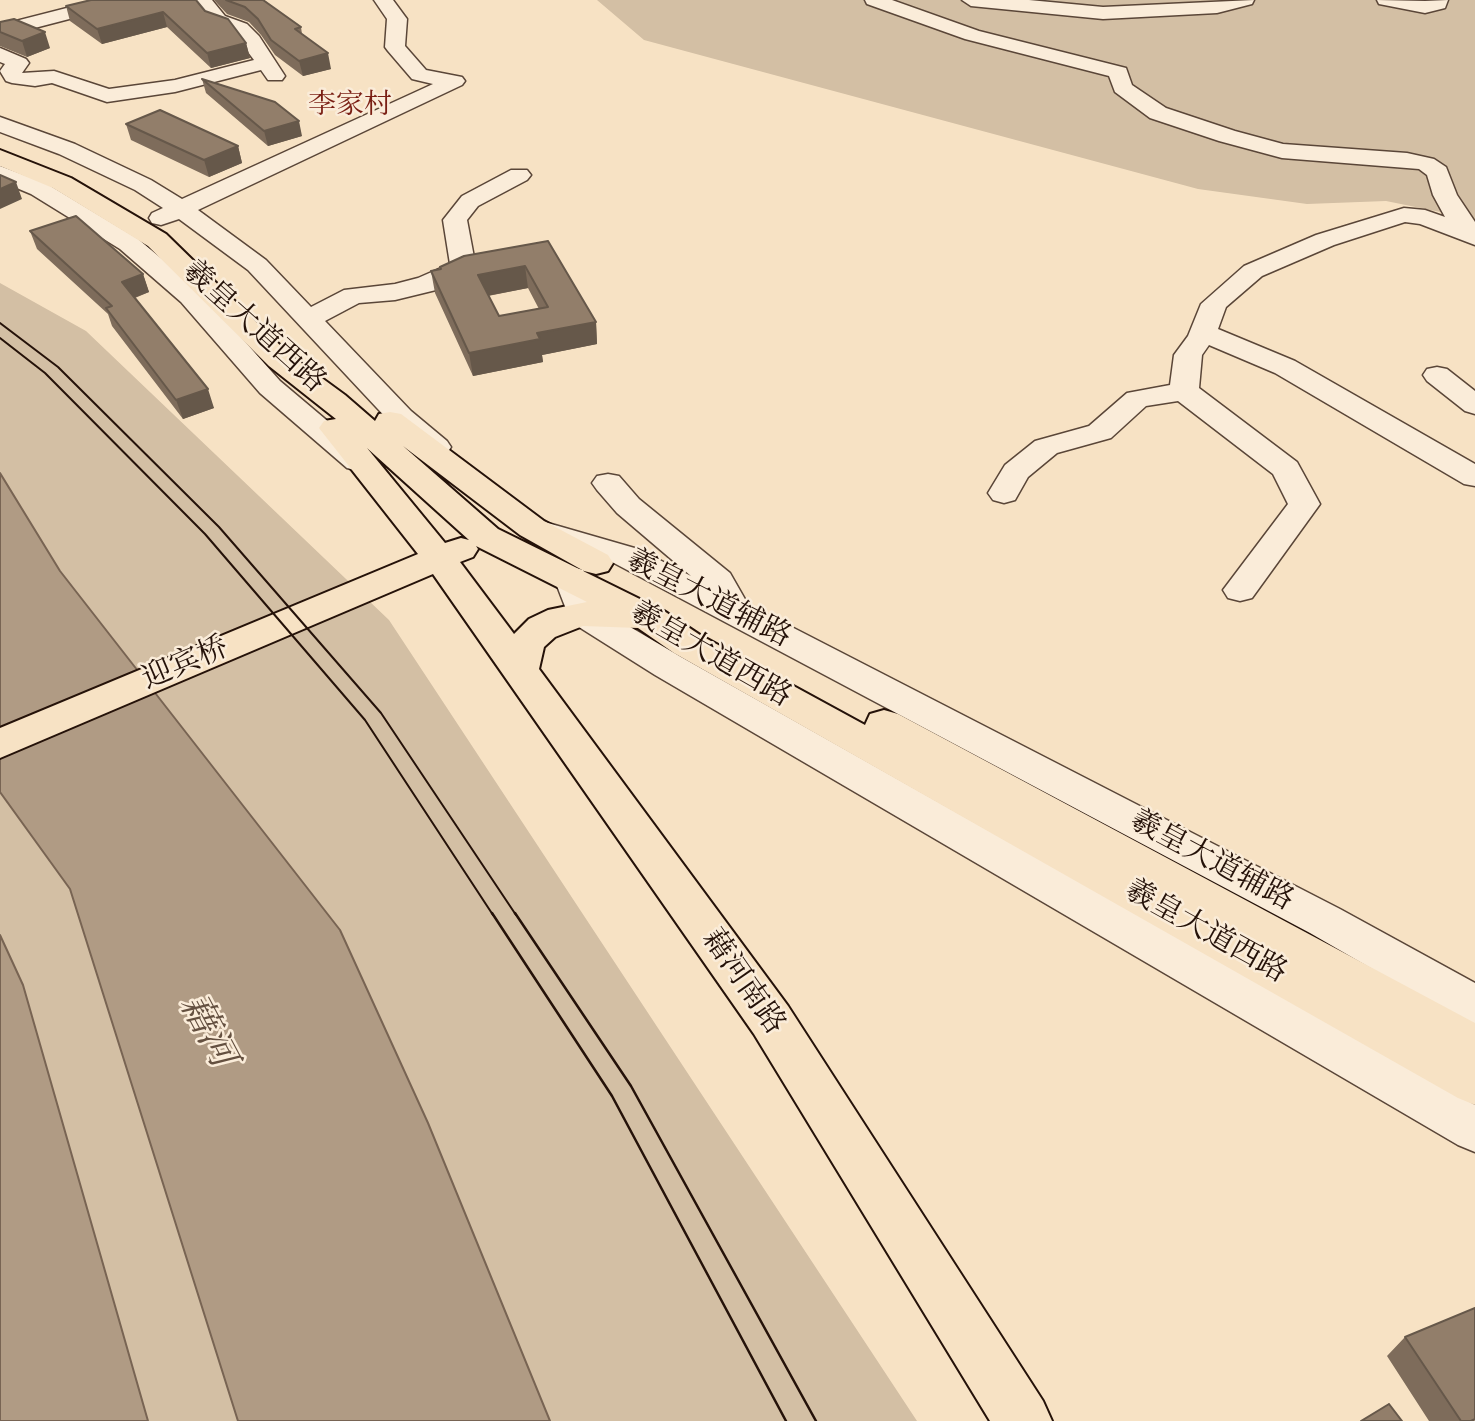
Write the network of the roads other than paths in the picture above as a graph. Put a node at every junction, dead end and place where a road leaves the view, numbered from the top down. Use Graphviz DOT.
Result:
graph roads {
  1 [pos="97,0"];
  2 [pos="120,0"];
  3 [pos="200,0"];
  4 [pos="383,0"];
  5 [pos="874,0"];
  6 [pos="971,0"];
  7 [pos="1245,0"];
  8 [pos="1386,0"];
  9 [pos="1439,0"];
  10 [pos="0,28"];
  11 [pos="0,54"];
  12 [pos="9,82"];
  13 [pos="0,124"];
  14 [pos="0,141"];
  15 [pos="0,157"];
  16 [pos="0,173"];
  17 [pos="519,175"];
  18 [pos="169,215"];
  19 [pos="1474,238"];
  20 [pos="309,318"];
  21 [pos="1201,337"];
  22 [pos="279,360"];
  23 [pos="1437,375"];
  24 [pos="1184,391"];
  25 [pos="1475,405"];
  26 [pos="374,475"];
  27 [pos="1475,477"];
  28 [pos="608,483"];
  29 [pos="1004,493"];
  30 [pos="533,528"];
  31 [pos="486,537"];
  32 [pos="439,559"];
  33 [pos="1240,590"];
  34 [pos="577,596"];
  35 [pos="726,622"];
  36 [pos="520,673"];
  37 [pos="0,744"];
  38 [pos="1475,1005"];
  39 [pos="1475,1047"];
  40 [pos="1475,1083"];
  41 [pos="1475,1130"];
  42 [pos="1023,1421"];
  1 -- 10 [label="street"];
  2 -- 10 [label="street"];
  3 -- 12 [label="street"];
  4 -- 18 [label="street"];
  5 -- 19 [label="street"];
  6 -- 7 [label="street"];
  8 -- 9 [label="street"];
  11 -- 12 [label="street"];
  13 -- 18 [label="street, 羲皇大道辅路"];
  14 -- 18 [label="main road, 羲皇大道西路"];
  15 -- 22 [label="main road, 羲皇大道西路"];
  16 -- 26 [label="street"];
  17 -- 20 [label="street"];
  18 -- 20 [label="street, 羲皇大道辅路"];
  18 -- 30 [label="main road, 羲皇大道西路"];
  19 -- 21 [label="street"];
  20 -- 30 [label="street, 羲皇大道辅路"];
  21 -- 24 [label="street"];
  21 -- 27 [label="street"];
  22 -- 26 [label="main road, 藉河南路"];
  22 -- 31 [label="main road, 羲皇大道西路"];
  23 -- 25 [label="street"];
  24 -- 29 [label="street"];
  24 -- 33 [label="street"];
  26 -- 32 [label="main road, 藉河南路"];
  28 -- 35 [label="street"];
  30 -- 31 [label="main road, 迎宾桥"];
  30 -- 35 [label="street, 羲皇大道辅路"];
  31 -- 32 [label="main road, 迎宾桥"];
  31 -- 34 [label="main road, 羲皇大道西路"];
  32 -- 36 [label="main road, 藉河南路"];
  32 -- 37 [label="main road, 迎宾桥"];
  34 -- 36 [label="main road"];
  34 -- 40 [label="main road, 羲皇大道西路"];
  34 -- 41 [label="street"];
  35 -- 38 [label="street, 羲皇大道辅路"];
  35 -- 39 [label="main road, 羲皇大道西路"];
  36 -- 42 [label="main road, 藉河南路"];
}
